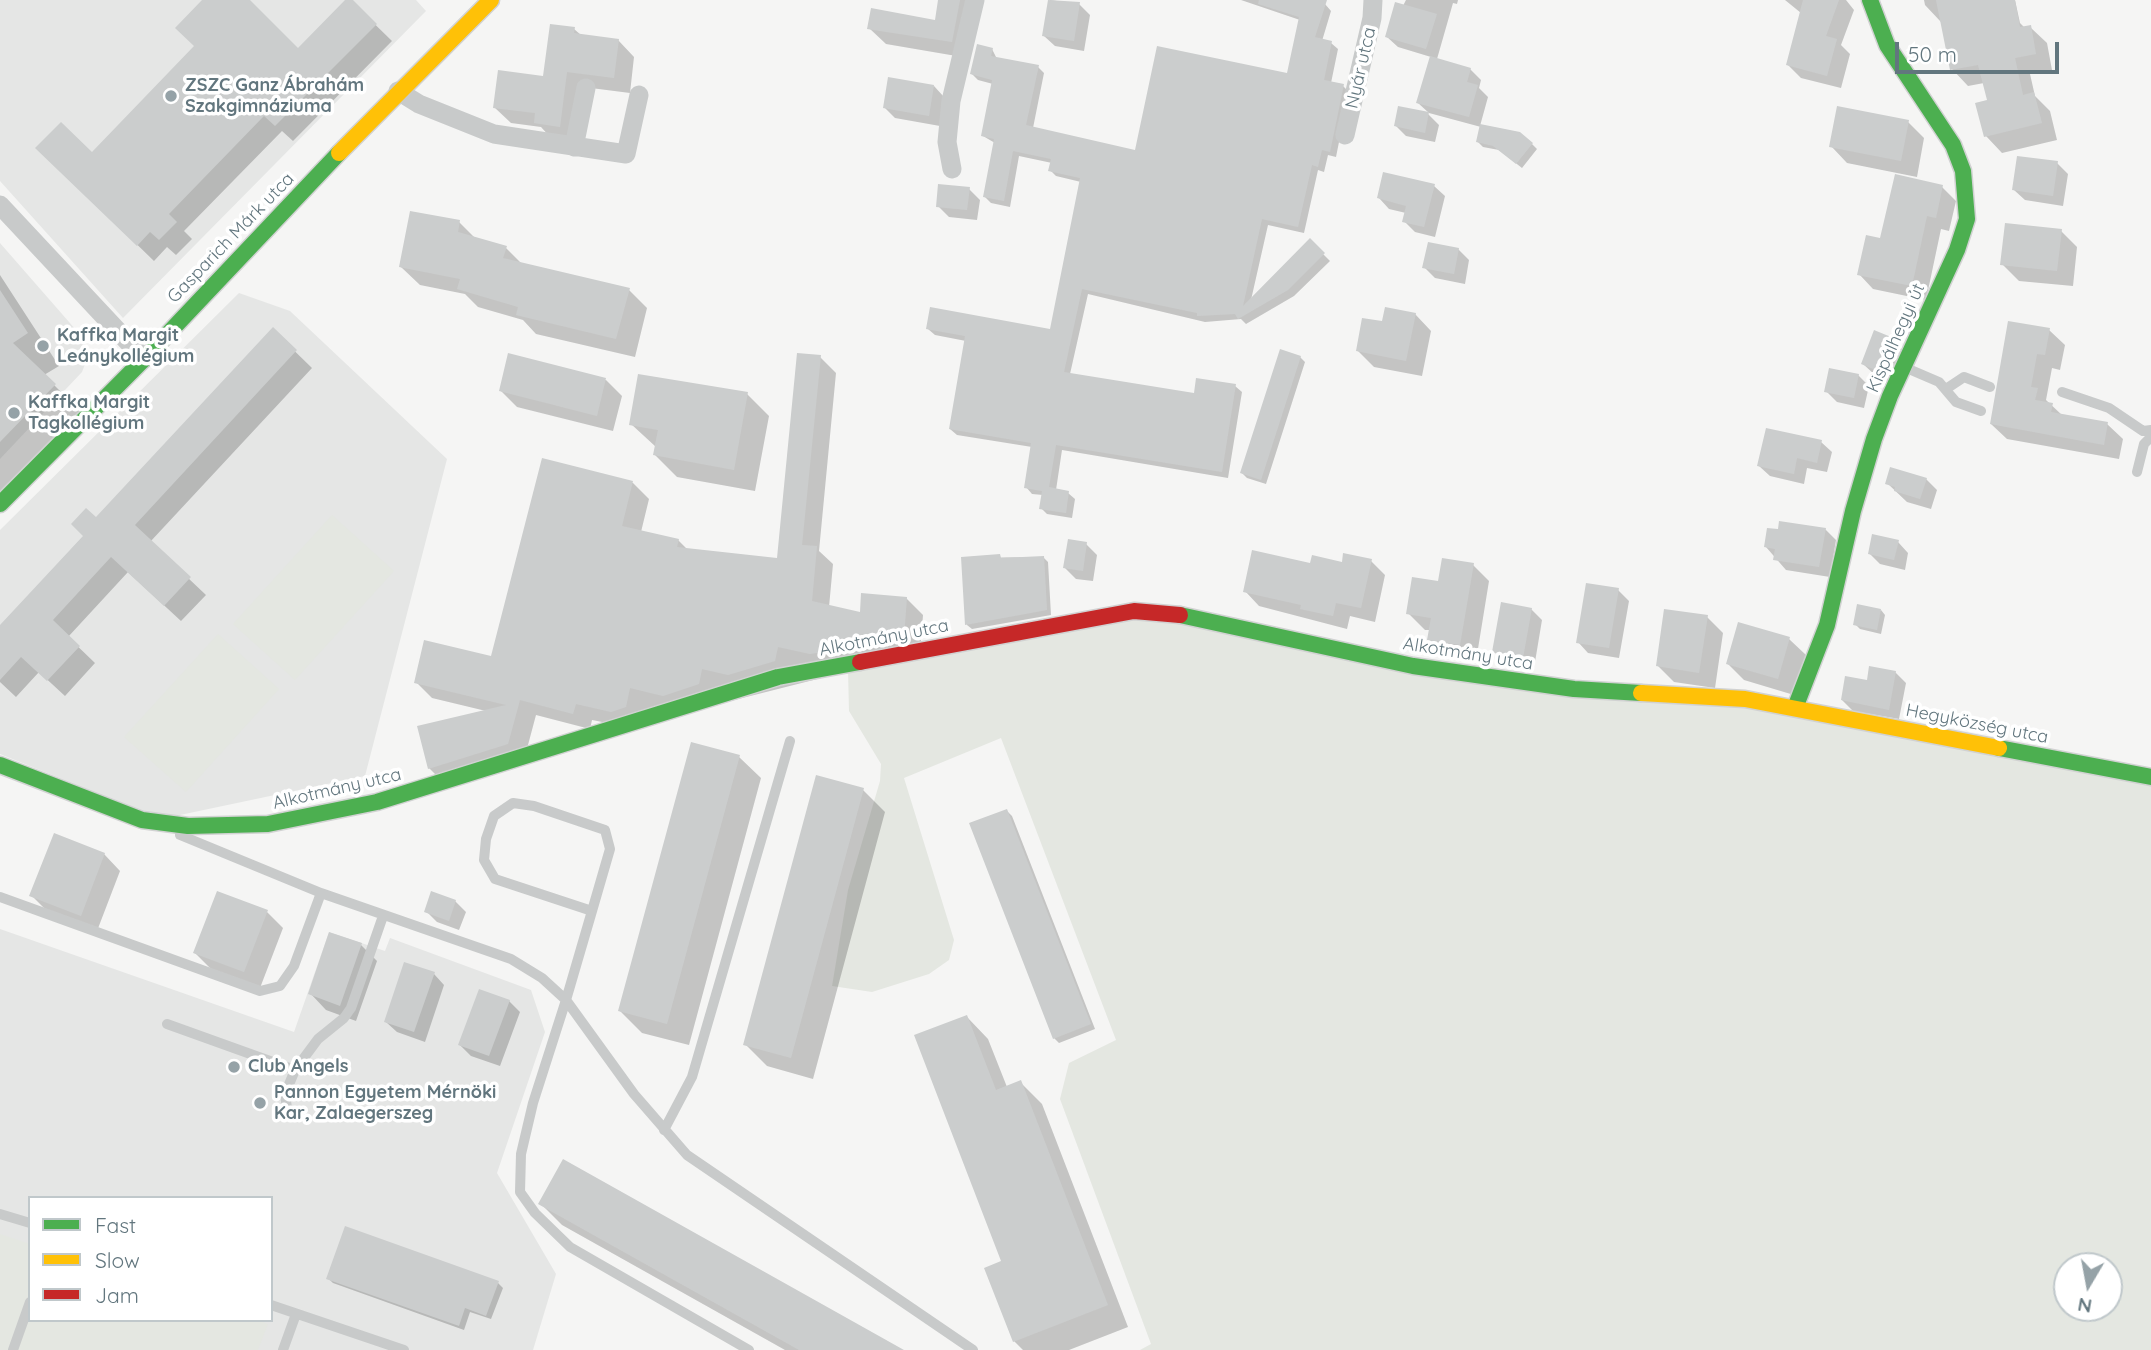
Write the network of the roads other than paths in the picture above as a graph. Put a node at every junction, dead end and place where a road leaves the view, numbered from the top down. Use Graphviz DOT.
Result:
graph roads {
  1 [pos="491,0"];
  2 [pos="975,0"];
  3 [pos="1373,0"];
  4 [pos="1870,0"];
  5 [pos="586,88"];
  6 [pos="398,91"];
  7 [pos="639,95"];
  8 [pos="1345,135"];
  9 [pos="574,147"];
  10 [pos="952,169"];
  11 [pos="0,205"];
  12 [pos="144,359"];
  13 [pos="1903,367"];
  14 [pos="1990,387"];
  15 [pos="1947,389"];
  16 [pos="2062,391"];
  17 [pos="1981,411"];
  18 [pos="2151,430"];
  19 [pos="2151,437"];
  20 [pos="2137,472"];
  21 [pos="0,504"];
  22 [pos="1796,708"];
  23 [pos="790,741"];
  24 [pos="0,765"];
  25 [pos="2151,777"];
  26 [pos="142,820"];
  27 [pos="321,893"];
  28 [pos="0,897"];
  29 [pos="592,911"];
  30 [pos="383,916"];
  31 [pos="566,1000"];
  32 [pos="167,1024"];
  33 [pos="295,1070"];
  34 [pos="287,1108"];
  35 [pos="664,1130"];
  36 [pos="0,1214"];
  37 [pos="28,1222"];
  38 [pos="273,1306"];
  39 [pos="28,1309"];
  40 [pos="296,1314"];
  41 [pos="13,1350"];
  42 [pos="283,1350"];
  43 [pos="404,1350"];
  44 [pos="749,1350"];
  45 [pos="973,1350"];
  1 -- 6 [label="street, Gasparich Márk utca"];
  2 -- 10 [label="street"];
  3 -- 8 [label="street, Nyár utca"];
  4 -- 13 [label="street, Kispálhegyi út"];
  5 -- 9 [label="street"];
  6 -- 9 [label="street"];
  6 -- 12 [label="street, Gasparich Márk utca"];
  7 -- 9 [label="street"];
  11 -- 12 [label="street"];
  12 -- 21 [label="street, Gasparich Márk utca"];
  13 -- 15 [label="lane"];
  13 -- 22 [label="street, Kispálhegyi út"];
  14 -- 15 [label="lane"];
  15 -- 17 [label="lane"];
  16 -- 18 [label="lane"];
  19 -- 20 [label="lane"];
  22 -- 25 [label="street, Hegyközség utca"];
  22 -- 26 [label="street, Alkotmány utca"];
  23 -- 35 [label="lane"];
  24 -- 26 [label="street, Alkotmány utca"];
  26 -- 27 [label="lane"];
  27 -- 28 [label="lane"];
  27 -- 30 [label="lane"];
  29 -- 29 [label="lane"];
  29 -- 31 [label="lane"];
  30 -- 31 [label="lane"];
  30 -- 33 [label="lane"];
  31 -- 35 [label="lane"];
  31 -- 44 [label="lane"];
  32 -- 33 [label="lane"];
  33 -- 34 [label="lane"];
  35 -- 45 [label="lane"];
  36 -- 37 [label="lane"];
  38 -- 40 [label="lane"];
  39 -- 41 [label="lane"];
  40 -- 42 [label="lane"];
  40 -- 43 [label="lane"];
}
